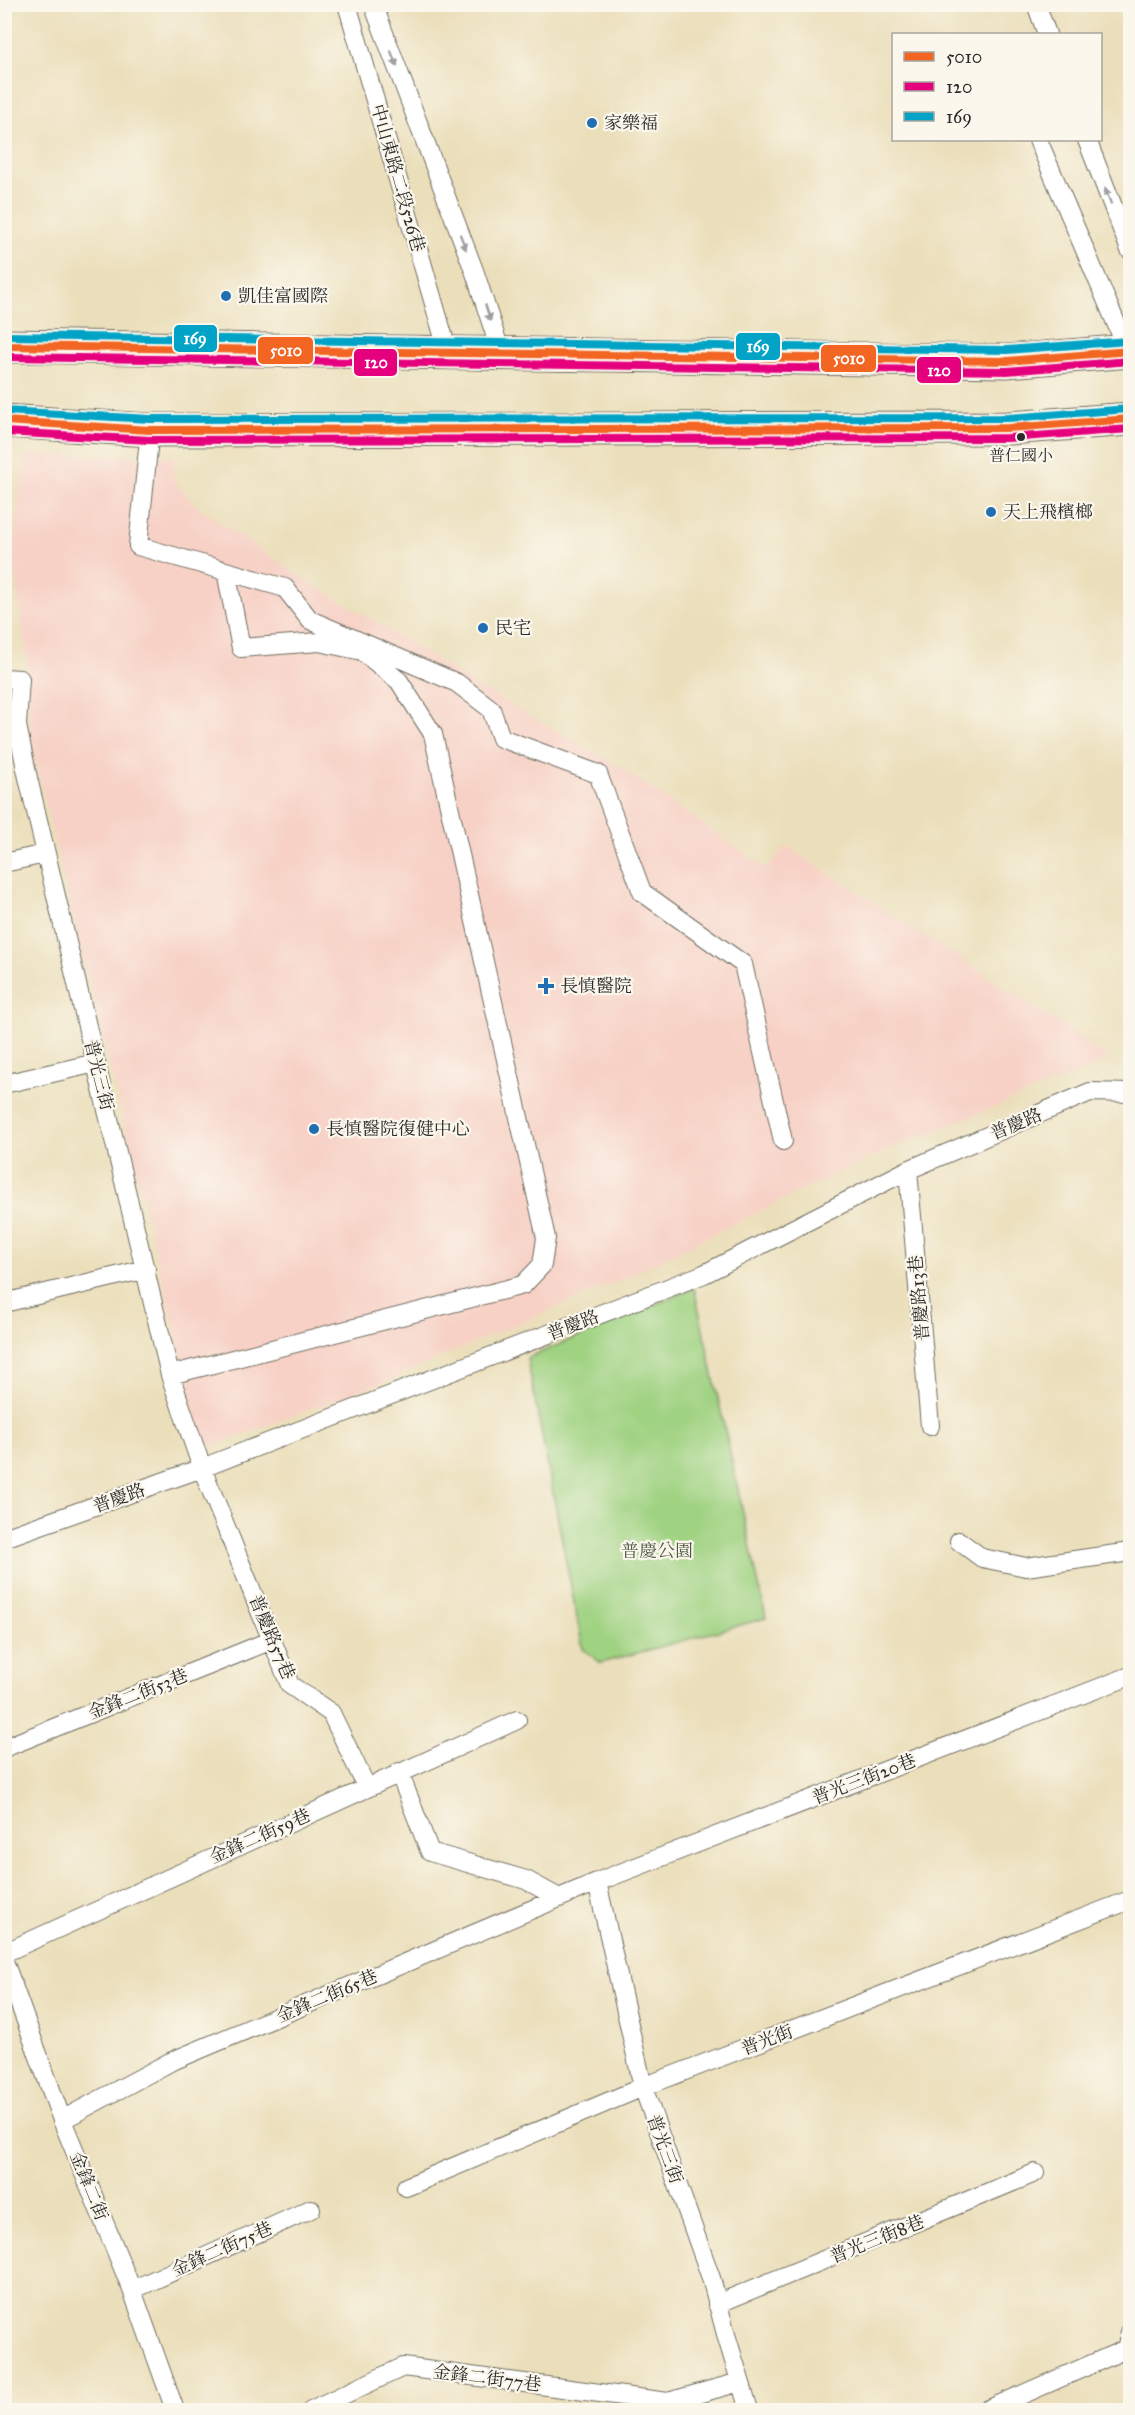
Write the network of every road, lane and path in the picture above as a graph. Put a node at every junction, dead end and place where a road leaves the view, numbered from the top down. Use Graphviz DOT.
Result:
graph roads {
  1 [pos="346,4"];
  2 [pos="373,4"];
  3 [pos="1036,4"];
  4 [pos="1047,33"];
  5 [pos="1038,141"];
  6 [pos="1087,141"];
  7 [pos="1131,250"];
  8 [pos="4,346"];
  9 [pos="1129,351"];
  10 [pos="448,352"];
  11 [pos="501,353"];
  12 [pos="1131,419"];
  13 [pos="4,421"];
  14 [pos="150,430"];
  15 [pos="226,571"];
  16 [pos="12,678"];
  17 [pos="45,854"];
  18 [pos="4,863"];
  19 [pos="96,1063"];
  20 [pos="4,1084"];
  21 [pos="1131,1093"];
  22 [pos="783,1141"];
  23 [pos="908,1170"];
  24 [pos="146,1269"];
  25 [pos="4,1303"];
  26 [pos="170,1374"];
  27 [pos="930,1426"];
  28 [pos="202,1468"];
  29 [pos="4,1539"];
  30 [pos="959,1541"];
  31 [pos="1131,1552"];
  32 [pos="272,1640"];
  33 [pos="1131,1676"];
  34 [pos="517,1720"];
  35 [pos="4,1748"];
  36 [pos="399,1772"];
  37 [pos="367,1788"];
  38 [pos="597,1882"];
  39 [pos="559,1898"];
  40 [pos="1131,1900"];
  41 [pos="4,1953"];
  42 [pos="4,1961"];
  43 [pos="643,2087"];
  44 [pos="62,2120"];
  45 [pos="1035,2173"];
  46 [pos="406,2187"];
  47 [pos="311,2209"];
  48 [pos="132,2290"];
  49 [pos="717,2304"];
  50 [pos="1131,2332"];
  51 [pos="740,2382"];
  52 [pos="175,2410"];
  53 [pos="311,2410"];
  54 [pos="749,2410"];
  55 [pos="987,2410"];
  1 -- 10 [label="lane, 中山東路二段526巷"];
  2 -- 11 [label="lane, one-way"];
  3 -- 4 [label="lane"];
  5 -- 9 [label="lane"];
  7 -- 6 [label="lane, one-way"];
  8 -- 10 [label="main road"];
  9 -- 11 [label="main road"];
  10 -- 11 [label="main road"];
  12 -- 14 [label="main road"];
  13 -- 14 [label="main road"];
  14 -- 15 [label="lane"];
  15 -- 22 [label="lane"];
  15 -- 26 [label="lane"];
  16 -- 17 [label="lane, 普光三街"];
  17 -- 18 [label="lane"];
  17 -- 19 [label="lane, 普光三街"];
  19 -- 20 [label="lane"];
  19 -- 24 [label="lane, 普光三街"];
  21 -- 23 [label="lane, 普慶路"];
  23 -- 27 [label="lane, 普慶路13巷"];
  23 -- 28 [label="lane, 普慶路"];
  24 -- 25 [label="lane"];
  24 -- 26 [label="lane, 普光三街"];
  26 -- 28 [label="lane, 普光三街"];
  28 -- 29 [label="lane, 普慶路"];
  28 -- 32 [label="lane, 普慶路57巷"];
  30 -- 31 [label="lane"];
  32 -- 35 [label="lane, 金鋒二街53巷"];
  32 -- 37 [label="lane, 普慶路57巷"];
  33 -- 38 [label="lane, 普光三街20巷"];
  34 -- 36 [label="lane, 金鋒二街59巷"];
  36 -- 37 [label="lane, 金鋒二街59巷"];
  36 -- 39 [label="lane"];
  37 -- 41 [label="lane, 金鋒二街59巷"];
  38 -- 39 [label="lane, 金鋒二街65巷"];
  38 -- 43 [label="lane, 普光三街"];
  39 -- 44 [label="lane, 金鋒二街65巷"];
  40 -- 43 [label="lane, 普光街"];
  42 -- 44 [label="lane, 金鋒二街"];
  43 -- 46 [label="lane, 普光街"];
  43 -- 49 [label="lane, 普光三街"];
  44 -- 48 [label="lane, 金鋒二街"];
  45 -- 49 [label="lane, 普光三街8巷"];
  47 -- 48 [label="lane, 金鋒二街75巷"];
  48 -- 52 [label="lane, 金鋒二街"];
  49 -- 51 [label="lane, 普光三街"];
  50 -- 55 [label="lane"];
  51 -- 53 [label="lane, 金鋒二街77巷"];
  51 -- 54 [label="lane, 普光三街"];
}
